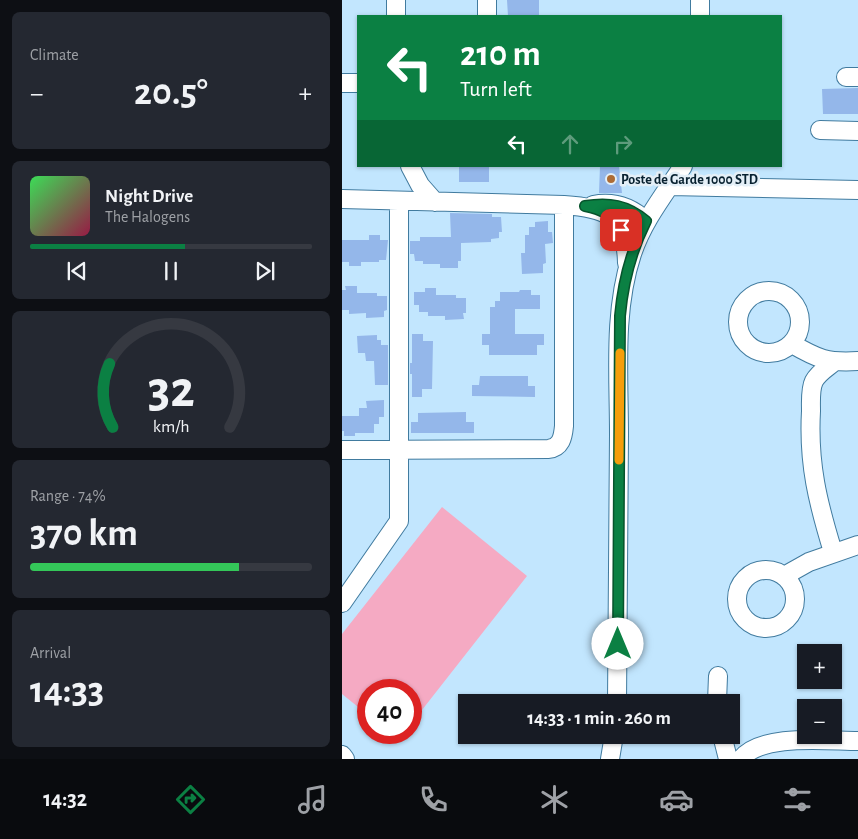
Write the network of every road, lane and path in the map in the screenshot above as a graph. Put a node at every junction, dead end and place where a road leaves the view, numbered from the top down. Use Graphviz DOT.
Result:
graph roads {
  1 [pos="396,0"];
  2 [pos="486,0"];
  3 [pos="700,0"];
  4 [pos="396,15"];
  5 [pos="487,15"];
  6 [pos="700,15"];
  7 [pos="342,83"];
  8 [pos="357,83"];
  9 [pos="820,130"];
  10 [pos="858,131"];
  11 [pos="411,167"];
  12 [pos="682,167"];
  13 [pos="670,186"];
  14 [pos="858,190"];
  15 [pos="342,200"];
  16 [pos="399,201"];
  17 [pos="435,202"];
  18 [pos="564,205"];
  19 [pos="585,206"];
  20 [pos="646,221"];
  21 [pos="627,271"];
  22 [pos="792,344"];
  23 [pos="858,361"];
  24 [pos="834,362"];
  25 [pos="342,450"];
  26 [pos="398,450"];
  27 [pos="858,545"];
  28 [pos="833,552"];
  29 [pos="784,576"];
  30 [pos="342,603"];
  31 [pos="718,676"];
  32 [pos="618,694"];
  33 [pos="717,694"];
  34 [pos="858,740"];
  35 [pos="612,744"];
  36 [pos="618,744"];
  37 [pos="724,744"];
  38 [pos="342,755"];
  39 [pos="345,759"];
  40 [pos="610,759"];
  41 [pos="619,759"];
  42 [pos="728,759"];
  43 [pos="741,759"];
  1 -- 4 [label="street"];
  2 -- 5 [label="street"];
  3 -- 6 [label="street"];
  7 -- 8 [label="street"];
  9 -- 10 [label="street"];
  11 -- 17 [label="street"];
  12 -- 13 [label="street"];
  13 -- 14 [label="street"];
  13 -- 20 [label="street"];
  15 -- 16 [label="street"];
  16 -- 17 [label="street"];
  16 -- 26 [label="street"];
  17 -- 18 [label="street"];
  18 -- 19 [label="street"];
  18 -- 26 [label="street"];
  19 -- 20 [label="street"];
  19 -- 21 [label="street"];
  20 -- 21 [label="street"];
  21 -- 32 [label="street"];
  22 -- 24 [label="street"];
  23 -- 24 [label="street"];
  24 -- 28 [label="street"];
  25 -- 26 [label="street"];
  26 -- 30 [label="street"];
  27 -- 28 [label="street"];
  28 -- 29 [label="street"];
  31 -- 33 [label="street"];
  34 -- 43 [label="street"];
  35 -- 40 [label="street"];
  36 -- 41 [label="street"];
  37 -- 42 [label="street"];
  38 -- 39 [label="street"];
}
